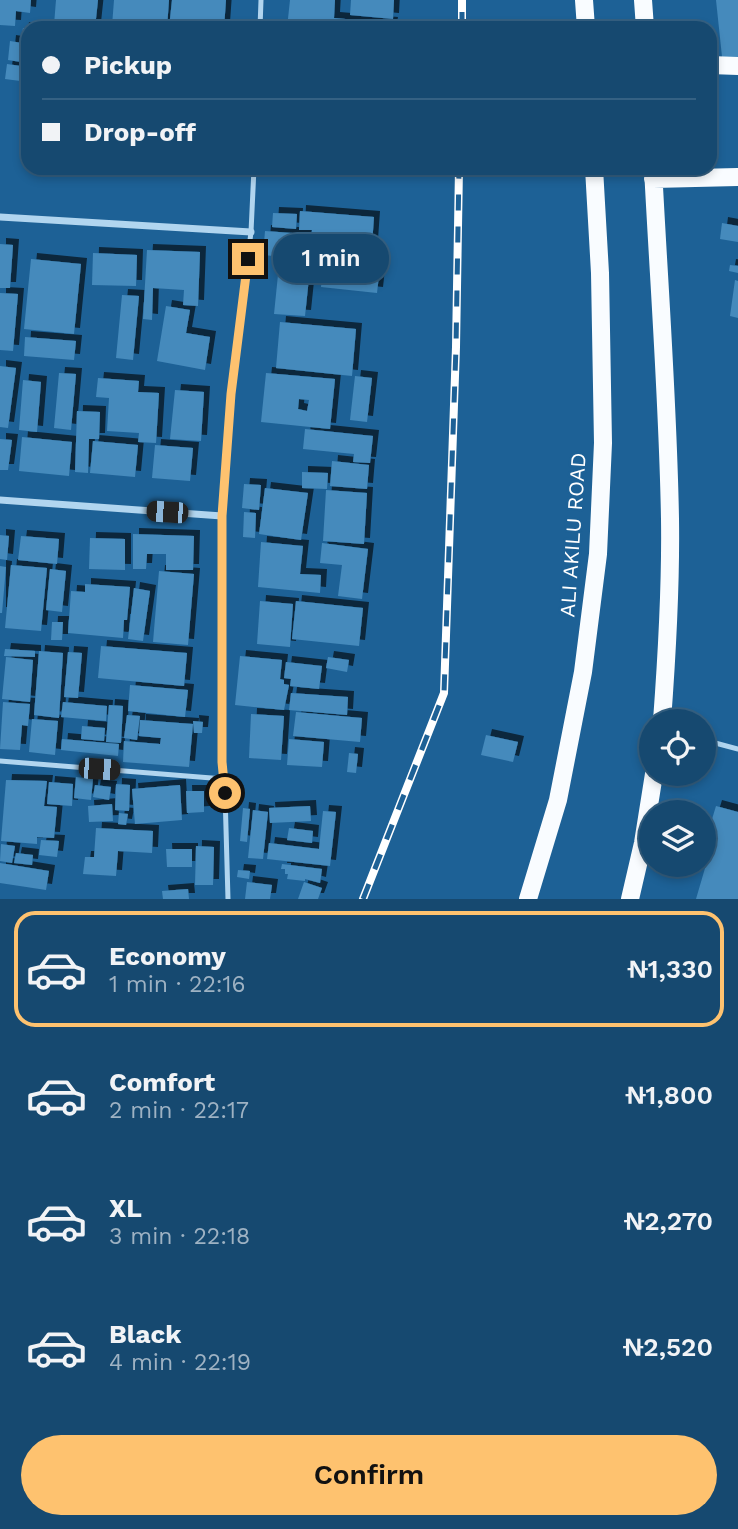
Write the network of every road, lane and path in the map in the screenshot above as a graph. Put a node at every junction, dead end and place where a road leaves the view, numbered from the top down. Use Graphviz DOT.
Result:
graph roads {
  1 [pos="261,0"];
  2 [pos="584,0"];
  3 [pos="643,0"];
  4 [pos="260,21"];
  5 [pos="586,21"];
  6 [pos="644,21"];
  7 [pos="717,65"];
  8 [pos="738,66"];
  9 [pos="254,175"];
  10 [pos="594,175"];
  11 [pos="653,175"];
  12 [pos="696,175"];
  13 [pos="738,177"];
  14 [pos="0,217"];
  15 [pos="251,232"];
  16 [pos="0,500"];
  17 [pos="222,516"];
  18 [pos="663,709"];
  19 [pos="716,743"];
  20 [pos="738,749"];
  21 [pos="0,761"];
  22 [pos="224,779"];
  23 [pos="652,786"];
  24 [pos="228,899"];
  25 [pos="528,899"];
  26 [pos="630,899"];
  1 -- 4 [label="lane"];
  2 -- 5 [label="main road"];
  3 -- 6 [label="main road"];
  7 -- 8 [label="main road"];
  9 -- 15 [label="lane"];
  10 -- 25 [label="main road, ALI AKILU ROAD"];
  11 -- 18 [label="main road"];
  12 -- 13 [label="main road"];
  14 -- 15 [label="street"];
  15 -- 17 [label="lane"];
  16 -- 17 [label="street"];
  17 -- 22 [label="lane"];
  19 -- 20 [label="lane"];
  21 -- 22 [label="lane"];
  22 -- 24 [label="lane"];
  23 -- 26 [label="main road"];
}
